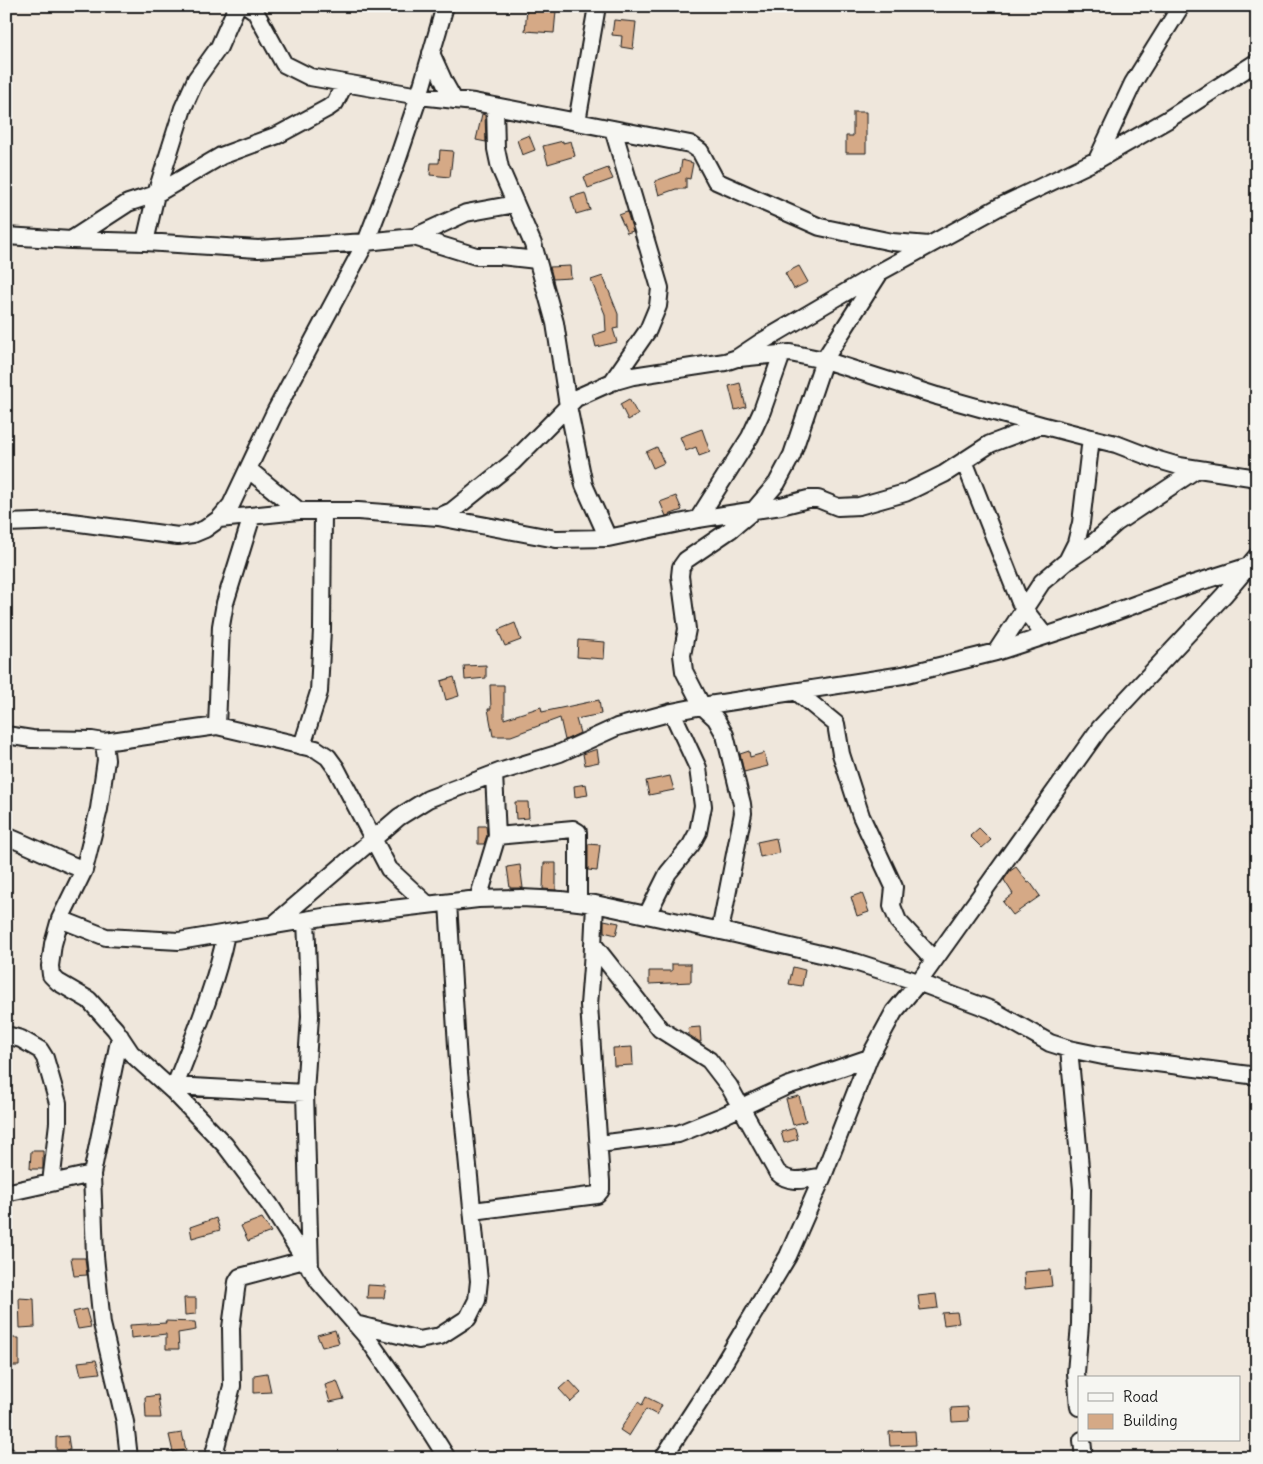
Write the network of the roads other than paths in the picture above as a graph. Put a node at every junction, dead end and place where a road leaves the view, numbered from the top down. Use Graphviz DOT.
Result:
graph roads {
  1 [pos="237,6"];
  2 [pos="248,6"];
  3 [pos="445,6"];
  4 [pos="597,6"];
  5 [pos="1181,6"];
  6 [pos="431,53"];
  7 [pos="1257,62"];
  8 [pos="345,83"];
  9 [pos="419,96"];
  10 [pos="454,100"];
  11 [pos="495,106"];
  12 [pos="577,122"];
  13 [pos="613,129"];
  14 [pos="1097,160"];
  15 [pos="156,194"];
  16 [pos="515,204"];
  17 [pos="6,236"];
  18 [pos="414,237"];
  19 [pos="71,240"];
  20 [pos="145,242"];
  21 [pos="366,242"];
  22 [pos="929,245"];
  23 [pos="537,260"];
  24 [pos="880,272"];
  25 [pos="782,354"];
  26 [pos="737,358"];
  27 [pos="824,360"];
  28 [pos="612,382"];
  29 [pos="568,406"];
  30 [pos="1041,425"];
  31 [pos="1091,438"];
  32 [pos="964,461"];
  33 [pos="248,469"];
  34 [pos="1197,469"];
  35 [pos="1257,478"];
  36 [pos="754,510"];
  37 [pos="298,511"];
  38 [pos="323,511"];
  39 [pos="252,516"];
  40 [pos="438,517"];
  41 [pos="219,519"];
  42 [pos="698,519"];
  43 [pos="6,523"];
  44 [pos="608,538"];
  45 [pos="1067,560"];
  46 [pos="1253,561"];
  47 [pos="1024,609"];
  48 [pos="1045,636"];
  49 [pos="996,652"];
  50 [pos="797,692"];
  51 [pos="702,706"];
  52 [pos="672,712"];
  53 [pos="217,726"];
  54 [pos="6,736"];
  55 [pos="104,742"];
  56 [pos="302,746"];
  57 [pos="494,774"];
  58 [pos="6,836"];
  59 [pos="497,836"];
  60 [pos="374,838"];
  61 [pos="84,870"];
  62 [pos="478,899"];
  63 [pos="578,902"];
  64 [pos="448,903"];
  65 [pos="594,904"];
  66 [pos="428,905"];
  67 [pos="647,915"];
  68 [pos="60,920"];
  69 [pos="306,920"];
  70 [pos="273,926"];
  71 [pos="720,931"];
  72 [pos="226,934"];
  73 [pos="593,944"];
  74 [pos="934,960"];
  75 [pos="918,983"];
  76 [pos="120,1036"];
  77 [pos="6,1038"];
  78 [pos="1069,1049"];
  79 [pos="869,1058"];
  80 [pos="1257,1076"];
  81 [pos="173,1089"];
  82 [pos="305,1093"];
  83 [pos="741,1106"];
  84 [pos="598,1144"];
  85 [pos="92,1174"];
  86 [pos="823,1176"];
  87 [pos="51,1183"];
  88 [pos="6,1195"];
  89 [pos="472,1211"];
  90 [pos="307,1264"];
  91 [pos="355,1324"];
  92 [pos="1078,1396"];
  93 [pos="1082,1442"];
  94 [pos="129,1458"];
  95 [pos="213,1458"];
  96 [pos="447,1458"];
  97 [pos="663,1458"];
  98 [pos="1084,1458"];
  1 -- 15 [label="street"];
  2 -- 8 [label="street"];
  3 -- 6 [label="street"];
  4 -- 12 [label="street"];
  5 -- 14 [label="street"];
  6 -- 9 [label="street"];
  6 -- 10 [label="street"];
  7 -- 14 [label="street"];
  8 -- 9 [label="street"];
  8 -- 15 [label="street"];
  9 -- 10 [label="street"];
  9 -- 21 [label="street"];
  10 -- 11 [label="street"];
  11 -- 12 [label="street"];
  11 -- 16 [label="street"];
  12 -- 13 [label="street"];
  13 -- 22 [label="street"];
  13 -- 28 [label="street"];
  14 -- 22 [label="street"];
  15 -- 19 [label="street"];
  15 -- 20 [label="street"];
  16 -- 18 [label="street"];
  16 -- 23 [label="street"];
  17 -- 19 [label="street"];
  18 -- 21 [label="street"];
  18 -- 23 [label="street"];
  19 -- 20 [label="street"];
  20 -- 21 [label="street"];
  21 -- 33 [label="street"];
  22 -- 24 [label="street"];
  23 -- 29 [label="street"];
  24 -- 26 [label="street"];
  24 -- 27 [label="street"];
  25 -- 26 [label="street"];
  25 -- 27 [label="street"];
  25 -- 42 [label="street"];
  26 -- 28 [label="street"];
  27 -- 30 [label="street"];
  27 -- 36 [label="street"];
  28 -- 29 [label="street"];
  29 -- 40 [label="street"];
  29 -- 44 [label="street"];
  30 -- 31 [label="street"];
  30 -- 32 [label="street"];
  31 -- 34 [label="street"];
  31 -- 45 [label="street"];
  32 -- 36 [label="street"];
  32 -- 47 [label="street"];
  33 -- 37 [label="street"];
  33 -- 41 [label="street"];
  34 -- 35 [label="street"];
  34 -- 45 [label="street"];
  36 -- 42 [label="street"];
  36 -- 51 [label="street"];
  37 -- 38 [label="street"];
  37 -- 39 [label="street"];
  38 -- 40 [label="street"];
  38 -- 56 [label="street"];
  39 -- 41 [label="street"];
  39 -- 53 [label="street"];
  40 -- 44 [label="street"];
  41 -- 43 [label="street"];
  42 -- 44 [label="street"];
  45 -- 47 [label="street"];
  46 -- 48 [label="street"];
  46 -- 74 [label="street"];
  47 -- 48 [label="street"];
  47 -- 49 [label="street"];
  48 -- 49 [label="street"];
  49 -- 50 [label="street"];
  50 -- 51 [label="street"];
  50 -- 74 [label="street"];
  51 -- 52 [label="street"];
  51 -- 71 [label="street"];
  52 -- 57 [label="street"];
  52 -- 67 [label="street"];
  53 -- 55 [label="street"];
  53 -- 56 [label="street"];
  54 -- 55 [label="street"];
  55 -- 61 [label="street"];
  56 -- 60 [label="street"];
  57 -- 59 [label="street"];
  57 -- 60 [label="street"];
  58 -- 61 [label="street"];
  59 -- 62 [label="street"];
  59 -- 63 [label="street"];
  60 -- 66 [label="street"];
  60 -- 70 [label="street"];
  61 -- 68 [label="street"];
  62 -- 63 [label="street"];
  62 -- 64 [label="street"];
  63 -- 65 [label="street"];
  64 -- 66 [label="street"];
  64 -- 89 [label="street"];
  65 -- 67 [label="street"];
  65 -- 73 [label="street"];
  66 -- 69 [label="street"];
  67 -- 71 [label="street"];
  68 -- 72 [label="street"];
  68 -- 76 [label="street"];
  69 -- 70 [label="street"];
  69 -- 82 [label="street"];
  70 -- 72 [label="street"];
  71 -- 75 [label="street"];
  72 -- 81 [label="street"];
  73 -- 83 [label="street"];
  73 -- 84 [label="street"];
  74 -- 75 [label="street"];
  75 -- 78 [label="street"];
  75 -- 79 [label="street"];
  76 -- 81 [label="street"];
  76 -- 85 [label="street"];
  77 -- 87 [label="street"];
  78 -- 80 [label="street"];
  78 -- 92 [label="street"];
  79 -- 83 [label="street"];
  79 -- 86 [label="street"];
  81 -- 82 [label="street"];
  81 -- 90 [label="street"];
  82 -- 90 [label="street"];
  83 -- 84 [label="street"];
  83 -- 86 [label="street"];
  84 -- 89 [label="street"];
  85 -- 87 [label="street"];
  85 -- 94 [label="street"];
  86 -- 97 [label="street"];
  87 -- 88 [label="street"];
  89 -- 91 [label="street"];
  90 -- 91 [label="street"];
  90 -- 95 [label="street"];
  91 -- 96 [label="street"];
  93 -- 98 [label="street"];
}
